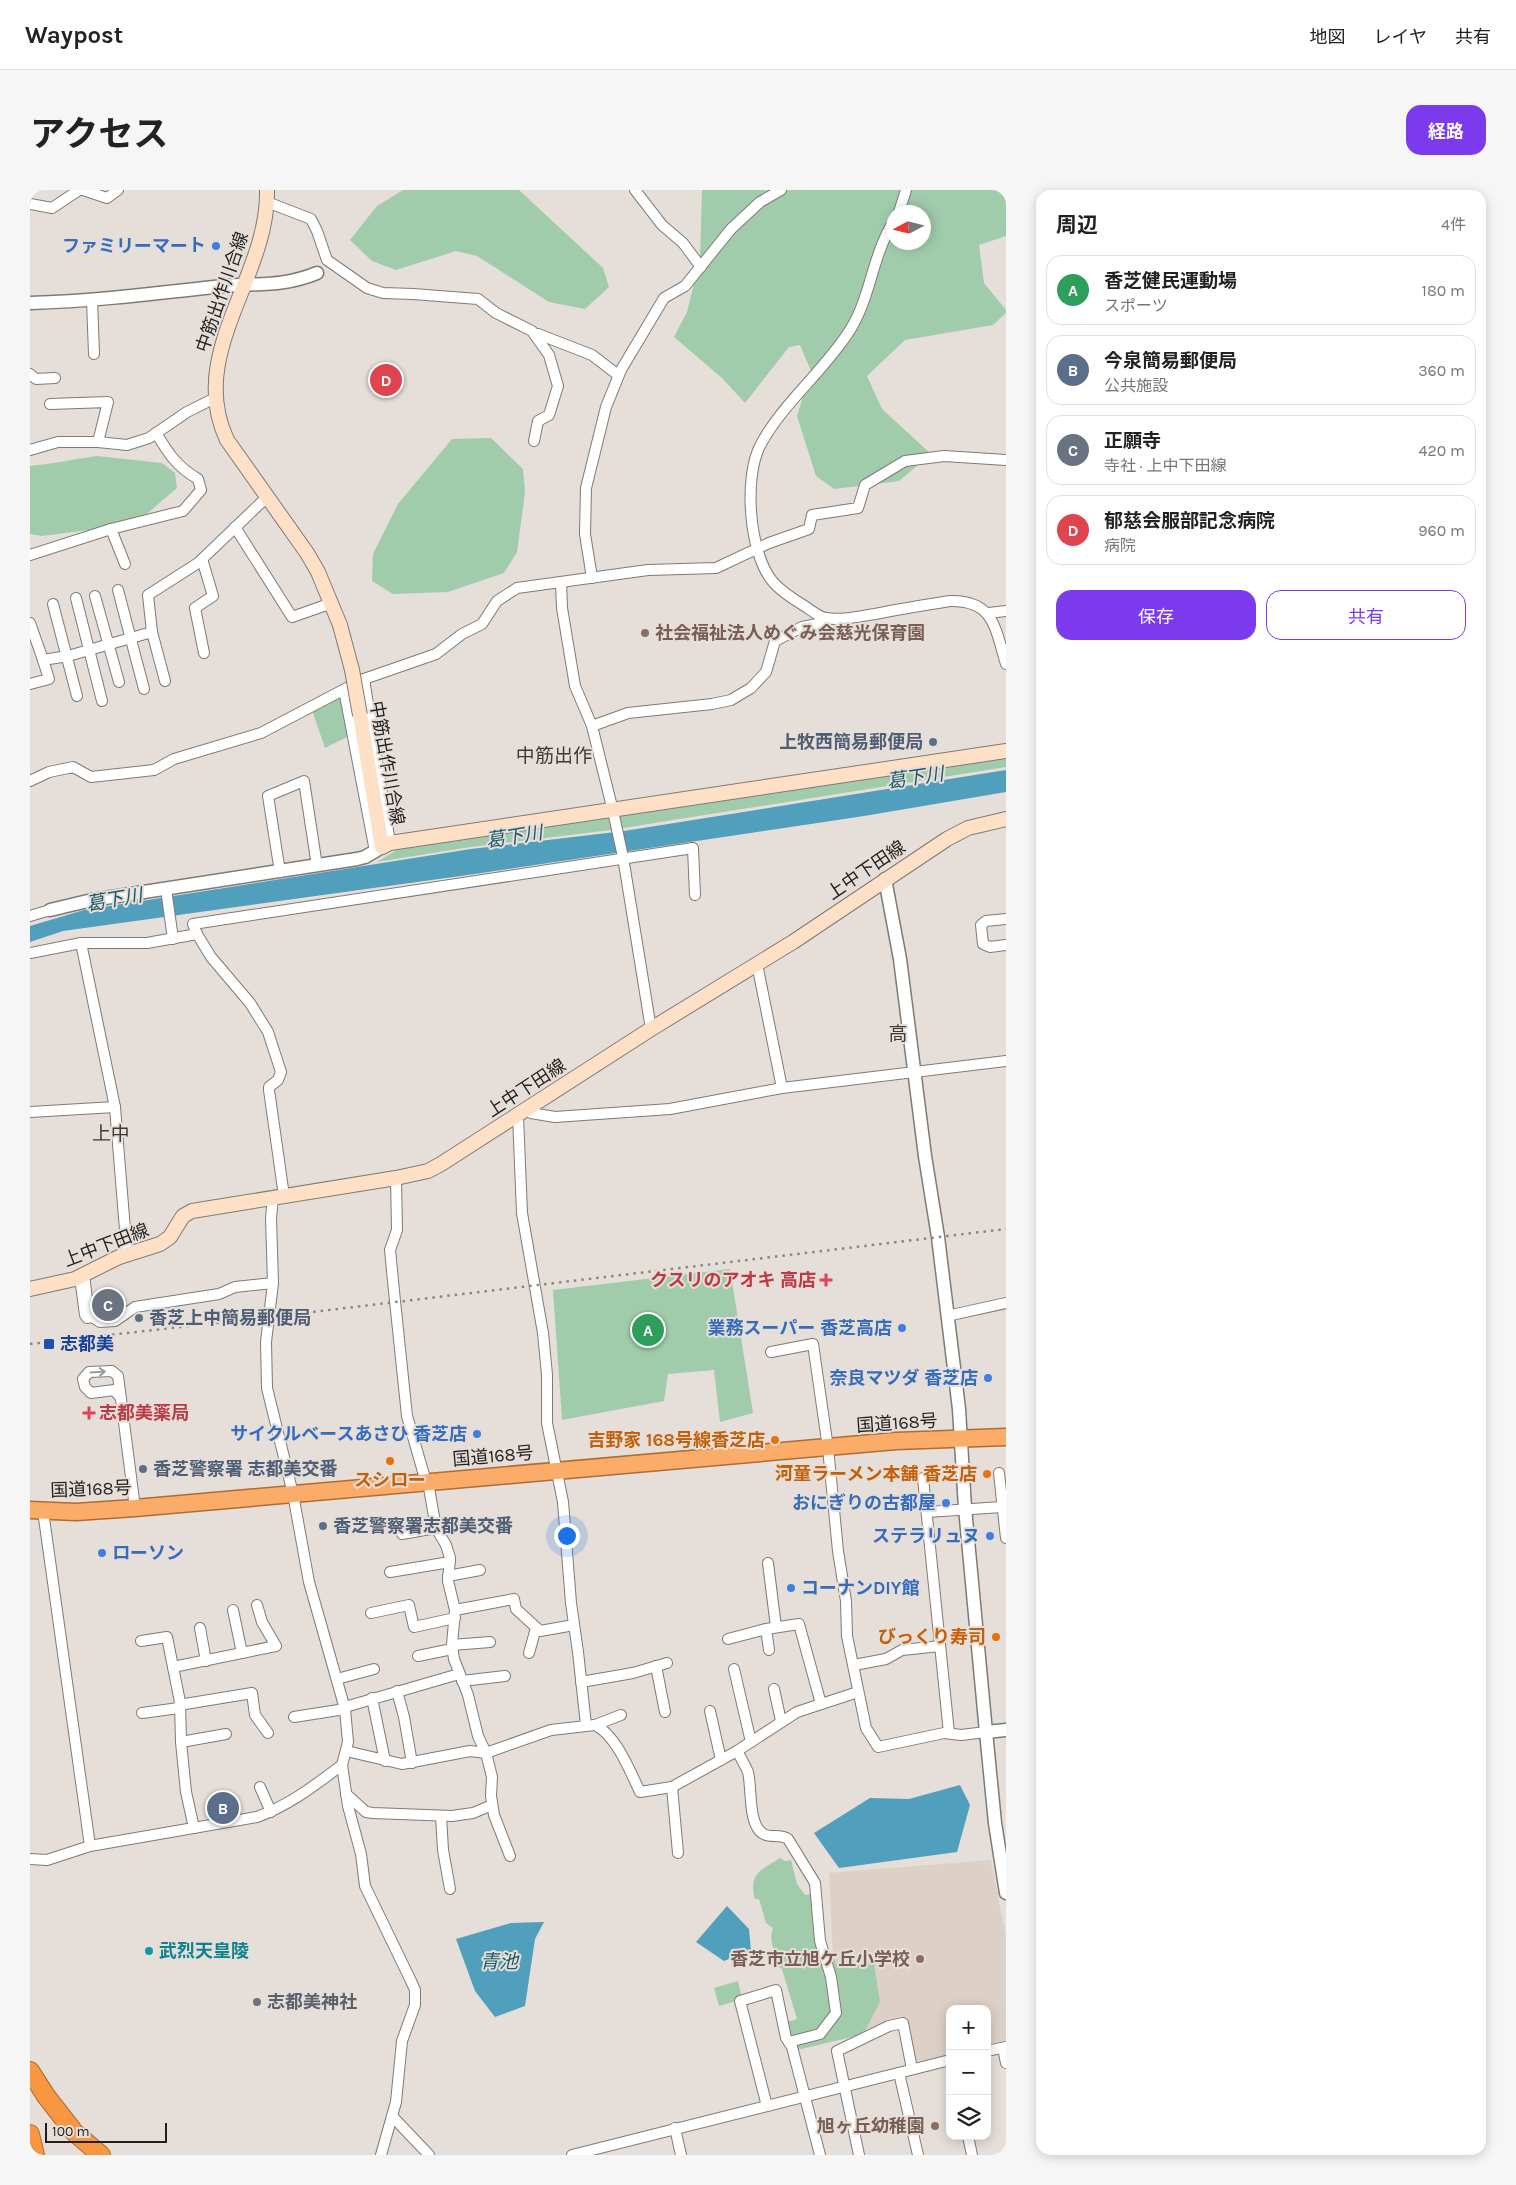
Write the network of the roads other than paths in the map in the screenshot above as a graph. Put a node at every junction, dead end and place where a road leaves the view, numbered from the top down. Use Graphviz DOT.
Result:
graph roads {
  1 [pos="79,190"];
  2 [pos="83,190"];
  3 [pos="118,190"];
  4 [pos="635,190"];
  5 [pos="781,190"];
  6 [pos="906,190"];
  7 [pos="267,196"];
  8 [pos="30,204"];
  9 [pos="901,205"];
  10 [pos="886,233"];
  11 [pos="701,268"];
  12 [pos="317,273"];
  13 [pos="244,285"];
  14 [pos="92,300"];
  15 [pos="30,303"];
  16 [pos="535,335"];
  17 [pos="94,354"];
  18 [pos="30,374"];
  19 [pos="618,375"];
  20 [pos="55,378"];
  21 [pos="215,398"];
  22 [pos="50,404"];
  23 [pos="156,433"];
  24 [pos="534,441"];
  25 [pos="98,442"];
  26 [pos="30,450"];
  27 [pos="1006,460"];
  28 [pos="268,496"];
  29 [pos="235,527"];
  30 [pos="111,530"];
  31 [pos="756,550"];
  32 [pos="30,555"];
  33 [pos="202,559"];
  34 [pos="125,564"];
  35 [pos="592,578"];
  36 [pos="560,582"];
  37 [pos="118,590"];
  38 [pos="95,596"];
  39 [pos="76,598"];
  40 [pos="332,603"];
  41 [pos="52,604"];
  42 [pos="1006,611"];
  43 [pos="989,613"];
  44 [pos="824,618"];
  45 [pos="30,622"];
  46 [pos="152,632"];
  47 [pos="132,638"];
  48 [pos="110,644"];
  49 [pos="89,650"];
  50 [pos="204,653"];
  51 [pos="68,656"];
  52 [pos="43,660"];
  53 [pos="1006,664"];
  54 [pos="364,679"];
  55 [pos="165,681"];
  56 [pos="119,682"];
  57 [pos="30,684"];
  58 [pos="144,689"];
  59 [pos="344,690"];
  60 [pos="77,696"];
  61 [pos="102,701"];
  62 [pos="592,726"];
  63 [pos="1006,751"];
  64 [pos="30,781"];
  65 [pos="614,817"];
  66 [pos="1006,819"];
  67 [pos="382,847"];
  68 [pos="622,856"];
  69 [pos="317,866"];
  70 [pos="280,872"];
  71 [pos="886,879"];
  72 [pos="167,891"];
  73 [pos="696,895"];
  74 [pos="50,910"];
  75 [pos="30,916"];
  76 [pos="1006,919"];
  77 [pos="197,934"];
  78 [pos="173,939"];
  79 [pos="81,943"];
  80 [pos="1006,945"];
  81 [pos="30,953"];
  82 [pos="757,964"];
  83 [pos="651,1029"];
  84 [pos="1006,1061"];
  85 [pos="914,1073"];
  86 [pos="782,1088"];
  87 [pos="115,1107"];
  88 [pos="30,1112"];
  89 [pos="523,1113"];
  90 [pos="396,1178"];
  91 [pos="279,1197"];
  92 [pos="127,1254"];
  93 [pos="82,1276"];
  94 [pos="273,1283"];
  95 [pos="30,1289"];
  96 [pos="1006,1303"];
  97 [pos="947,1316"];
  98 [pos="771,1352"];
  99 [pos="120,1397"];
  100 [pos="1006,1437"];
  101 [pos="960,1440"];
  102 [pos="1006,1446"];
  103 [pos="828,1448"];
  104 [pos="558,1470"];
  105 [pos="999,1473"];
  106 [pos="923,1478"];
  107 [pos="427,1482"];
  108 [pos="293,1494"];
  109 [pos="1002,1507"];
  110 [pos="135,1508"];
  111 [pos="966,1508"];
  112 [pos="37,1511"];
  113 [pos="927,1512"];
  114 [pos="436,1528"];
  115 [pos="402,1534"];
  116 [pos="1006,1538"];
  117 [pos="450,1562"];
  118 [pos="768,1563"];
  119 [pos="480,1570"];
  120 [pos="390,1572"];
  121 [pos="448,1576"];
  122 [pos="257,1604"];
  123 [pos="233,1610"];
  124 [pos="372,1613"];
  125 [pos="455,1614"];
  126 [pos="574,1625"];
  127 [pos="200,1628"];
  128 [pos="536,1628"];
  129 [pos="771,1628"];
  130 [pos="728,1639"];
  131 [pos="141,1641"];
  132 [pos="490,1642"];
  133 [pos="940,1646"];
  134 [pos="452,1647"];
  135 [pos="769,1650"];
  136 [pos="242,1653"];
  137 [pos="529,1653"];
  138 [pos="418,1656"];
  139 [pos="206,1661"];
  140 [pos="667,1663"];
  141 [pos="854,1665"];
  142 [pos="656,1666"];
  143 [pos="173,1667"];
  144 [pos="374,1669"];
  145 [pos="734,1669"];
  146 [pos="505,1676"];
  147 [pos="461,1677"];
  148 [pos="337,1679"];
  149 [pos="581,1682"];
  150 [pos="774,1689"];
  151 [pos="397,1691"];
  152 [pos="858,1692"];
  153 [pos="372,1698"];
  154 [pos="821,1704"];
  155 [pos="180,1707"];
  156 [pos="345,1708"];
  157 [pos="710,1710"];
  158 [pos="665,1712"];
  159 [pos="142,1713"];
  160 [pos="621,1715"];
  161 [pos="294,1717"];
  162 [pos="781,1721"];
  163 [pos="590,1725"];
  164 [pos="1006,1730"];
  165 [pos="986,1732"];
  166 [pos="268,1733"];
  167 [pos="949,1733"];
  168 [pos="226,1734"];
  169 [pos="181,1742"];
  170 [pos="751,1742"];
  171 [pos="346,1751"];
  172 [pos="737,1751"];
  173 [pos="486,1753"];
  174 [pos="721,1760"];
  175 [pos="385,1761"];
  176 [pos="412,1763"];
  177 [pos="342,1765"];
  178 [pos="672,1786"];
  179 [pos="260,1787"];
  180 [pos="346,1794"];
  181 [pos="492,1806"];
  182 [pos="271,1812"];
  183 [pos="441,1816"];
  184 [pos="194,1828"];
  185 [pos="90,1846"];
  186 [pos="678,1854"];
  187 [pos="510,1856"];
  188 [pos="30,1859"];
  189 [pos="450,1889"];
  190 [pos="1006,1893"];
  191 [pos="789,2042"];
  192 [pos="1004,2047"];
  193 [pos="991,2050"];
  194 [pos="946,2061"];
  195 [pos="1006,2063"];
  196 [pos="912,2069"];
  197 [pos="30,2071"];
  198 [pos="899,2073"];
  199 [pos="845,2086"];
  200 [pos="804,2096"];
  201 [pos="767,2106"];
  202 [pos="392,2116"];
  203 [pos="675,2128"];
  204 [pos="30,2134"];
  205 [pos="969,2140"];
  206 [pos="609,2150"];
  207 [pos="35,2155"];
  208 [pos="101,2155"];
  209 [pos="381,2155"];
  210 [pos="429,2155"];
  211 [pos="572,2155"];
  212 [pos="682,2155"];
  213 [pos="820,2155"];
  214 [pos="859,2155"];
  215 [pos="918,2155"];
  216 [pos="972,2155"];
  1 -- 8 [label="street"];
  2 -- 3 [label="street"];
  4 -- 11 [label="street"];
  5 -- 11 [label="street"];
  6 -- 9 [label="street"];
  7 -- 13 [label="main road, 中筋出作川合線"];
  7 -- 16 [label="street"];
  10 -- 31 [label="street"];
  11 -- 19 [label="street"];
  12 -- 13 [label="street"];
  13 -- 14 [label="street"];
  13 -- 21 [label="main road, 中筋出作川合線"];
  14 -- 15 [label="street"];
  14 -- 17 [label="street"];
  16 -- 19 [label="street"];
  16 -- 24 [label="street"];
  18 -- 20 [label="street"];
  19 -- 35 [label="street"];
  21 -- 23 [label="street"];
  21 -- 28 [label="main road, 中筋出作川合線"];
  22 -- 25 [label="street"];
  23 -- 25 [label="street"];
  23 -- 30 [label="street"];
  25 -- 26 [label="street"];
  27 -- 31 [label="street"];
  28 -- 29 [label="street"];
  28 -- 40 [label="main road, 中筋出作川合線"];
  29 -- 33 [label="street"];
  29 -- 40 [label="street"];
  30 -- 32 [label="street"];
  30 -- 34 [label="street"];
  31 -- 35 [label="street"];
  31 -- 44 [label="street"];
  33 -- 46 [label="street"];
  33 -- 50 [label="street"];
  35 -- 36 [label="street"];
  36 -- 54 [label="street"];
  36 -- 62 [label="street"];
  37 -- 47 [label="street"];
  38 -- 48 [label="street"];
  39 -- 49 [label="street"];
  40 -- 67 [label="main road, 中筋出作川合線, bridge"];
  41 -- 51 [label="street"];
  42 -- 43 [label="street"];
  43 -- 44 [label="street"];
  43 -- 53 [label="street"];
  44 -- 62 [label="street"];
  45 -- 52 [label="street"];
  46 -- 47 [label="street"];
  46 -- 55 [label="street"];
  47 -- 48 [label="street"];
  47 -- 58 [label="street"];
  48 -- 49 [label="street"];
  48 -- 56 [label="street"];
  49 -- 51 [label="street"];
  49 -- 61 [label="street"];
  51 -- 52 [label="street"];
  51 -- 60 [label="street"];
  52 -- 57 [label="street"];
  54 -- 59 [label="street"];
  54 -- 67 [label="street"];
  59 -- 64 [label="street"];
  59 -- 67 [label="street"];
  62 -- 65 [label="street"];
  63 -- 65 [label="main road, 中筋出作川合線"];
  65 -- 67 [label="main road, 中筋出作川合線"];
  65 -- 68 [label="street"];
  66 -- 71 [label="main road, 上中下田線"];
  67 -- 69 [label="street"];
  68 -- 73 [label="street"];
  68 -- 77 [label="street"];
  68 -- 83 [label="street"];
  69 -- 70 [label="street"];
  69 -- 70 [label="street"];
  70 -- 72 [label="street"];
  71 -- 82 [label="main road, 上中下田線"];
  71 -- 85 [label="street"];
  72 -- 74 [label="street"];
  72 -- 78 [label="street"];
  74 -- 75 [label="street"];
  76 -- 80 [label="street"];
  77 -- 78 [label="street"];
  77 -- 91 [label="street"];
  78 -- 79 [label="street"];
  79 -- 81 [label="street"];
  79 -- 87 [label="street"];
  82 -- 83 [label="main road, 上中下田線"];
  82 -- 86 [label="street"];
  83 -- 89 [label="main road, 上中下田線"];
  84 -- 85 [label="street"];
  85 -- 86 [label="street"];
  85 -- 97 [label="street"];
  86 -- 89 [label="street"];
  87 -- 88 [label="street"];
  87 -- 92 [label="street"];
  89 -- 90 [label="main road, 上中下田線"];
  89 -- 104 [label="street"];
  90 -- 91 [label="main road, 上中下田線"];
  90 -- 107 [label="street"];
  91 -- 92 [label="main road, 上中下田線"];
  91 -- 94 [label="street"];
  92 -- 93 [label="main road, 上中下田線"];
  93 -- 94 [label="street"];
  93 -- 95 [label="main road, 上中下田線"];
  94 -- 108 [label="street"];
  96 -- 97 [label="street"];
  97 -- 101 [label="street"];
  98 -- 103 [label="street"];
  99 -- 110 [label="street"];
  100 -- 101 [label="highway, 国道168号"];
  101 -- 102 [label="highway, 国道168号"];
  101 -- 103 [label="highway, 国道168号"];
  101 -- 111 [label="street"];
  103 -- 104 [label="highway, 国道168号"];
  103 -- 141 [label="street"];
  104 -- 107 [label="highway, 国道168号"];
  104 -- 126 [label="street"];
  105 -- 109 [label="street"];
  106 -- 113 [label="street"];
  107 -- 108 [label="highway, 国道168号"];
  107 -- 114 [label="street"];
  108 -- 110 [label="highway, 国道168号"];
  108 -- 148 [label="street"];
  109 -- 111 [label="street"];
  109 -- 116 [label="street"];
  110 -- 112 [label="highway, 国道168号"];
  111 -- 113 [label="street"];
  111 -- 165 [label="street"];
  112 -- 185 [label="street"];
  113 -- 133 [label="street"];
  114 -- 115 [label="street"];
  114 -- 117 [label="street"];
  117 -- 120 [label="street"];
  117 -- 121 [label="street"];
  118 -- 129 [label="street"];
  119 -- 121 [label="street"];
  121 -- 125 [label="street"];
  122 -- 136 [label="street"];
  123 -- 136 [label="street"];
  124 -- 125 [label="street"];
  125 -- 128 [label="street"];
  125 -- 134 [label="street"];
  126 -- 128 [label="street"];
  126 -- 149 [label="street"];
  127 -- 139 [label="street"];
  128 -- 137 [label="street"];
  129 -- 130 [label="street"];
  129 -- 135 [label="street"];
  129 -- 154 [label="street"];
  131 -- 143 [label="street"];
  132 -- 134 [label="street"];
  133 -- 141 [label="street"];
  133 -- 167 [label="street"];
  134 -- 138 [label="street"];
  134 -- 147 [label="street"];
  136 -- 139 [label="street"];
  139 -- 143 [label="street"];
  140 -- 142 [label="street"];
  141 -- 152 [label="street"];
  142 -- 149 [label="street"];
  142 -- 158 [label="street"];
  143 -- 155 [label="street"];
  144 -- 148 [label="street"];
  145 -- 170 [label="street"];
  146 -- 147 [label="street"];
  147 -- 151 [label="street"];
  147 -- 173 [label="street"];
  148 -- 156 [label="street"];
  149 -- 163 [label="street"];
  150 -- 162 [label="street"];
  151 -- 153 [label="street"];
  151 -- 176 [label="street"];
  152 -- 154 [label="street"];
  152 -- 167 [label="street"];
  153 -- 156 [label="street"];
  153 -- 175 [label="street"];
  154 -- 162 [label="street"];
  155 -- 159 [label="street"];
  155 -- 166 [label="street"];
  155 -- 169 [label="street"];
  156 -- 161 [label="street"];
  156 -- 171 [label="street"];
  157 -- 174 [label="street"];
  160 -- 163 [label="street"];
  162 -- 170 [label="street"];
  163 -- 173 [label="street"];
  163 -- 178 [label="street"];
  164 -- 165 [label="street"];
  165 -- 167 [label="street"];
  165 -- 190 [label="street"];
  168 -- 169 [label="street"];
  169 -- 184 [label="street"];
  170 -- 172 [label="street"];
  171 -- 175 [label="street"];
  171 -- 177 [label="street"];
  172 -- 174 [label="street"];
  172 -- 191 [label="street"];
  173 -- 176 [label="street"];
  173 -- 181 [label="street"];
  174 -- 178 [label="street"];
  175 -- 176 [label="street"];
  177 -- 180 [label="street"];
  177 -- 182 [label="street"];
  178 -- 186 [label="street"];
  179 -- 182 [label="street"];
  180 -- 183 [label="street"];
  180 -- 202 [label="street"];
  181 -- 183 [label="street"];
  181 -- 187 [label="street"];
  182 -- 184 [label="street"];
  183 -- 189 [label="street"];
  184 -- 185 [label="street"];
  185 -- 188 [label="street"];
  191 -- 200 [label="street"];
  191 -- 201 [label="street"];
  192 -- 193 [label="street"];
  192 -- 195 [label="street"];
  194 -- 196 [label="street"];
  196 -- 198 [label="street"];
  196 -- 199 [label="street"];
  197 -- 208 [label="highway"];
  198 -- 199 [label="street"];
  198 -- 215 [label="street"];
  199 -- 200 [label="street"];
  199 -- 214 [label="street"];
  200 -- 201 [label="street"];
  200 -- 213 [label="street"];
  201 -- 203 [label="street"];
  202 -- 209 [label="street"];
  202 -- 210 [label="street"];
  203 -- 206 [label="street"];
  203 -- 212 [label="street"];
  204 -- 207 [label="highway"];
  205 -- 216 [label="street"];
  206 -- 211 [label="street"];
}
